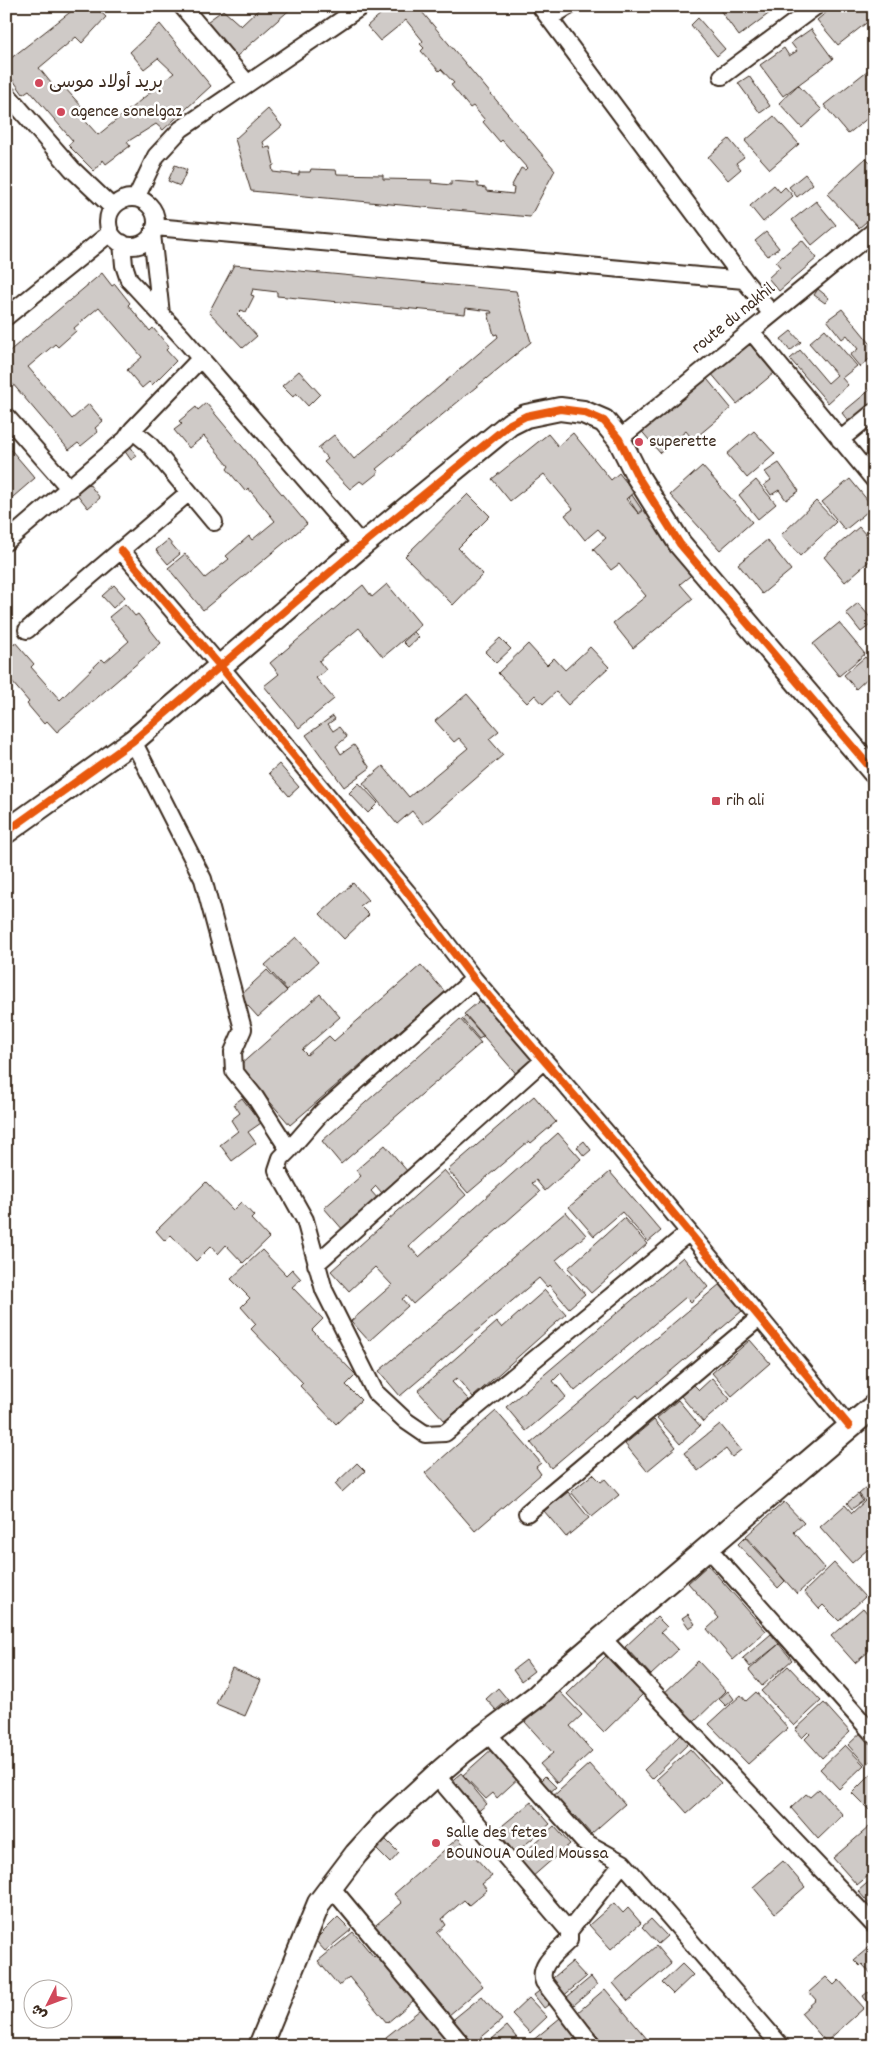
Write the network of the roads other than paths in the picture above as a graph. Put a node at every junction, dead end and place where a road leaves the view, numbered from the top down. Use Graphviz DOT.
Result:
graph roads {
  1 [pos="182,6"];
  2 [pos="362,6"];
  3 [pos="569,6"];
  4 [pos="816,6"];
  5 [pos="545,12"];
  6 [pos="722,76"];
  7 [pos="247,83"];
  8 [pos="6,94"];
  9 [pos="136,198"];
  10 [pos="112,207"];
  11 [pos="154,231"];
  12 [pos="872,237"];
  13 [pos="116,238"];
  14 [pos="744,280"];
  15 [pos="161,314"];
  16 [pos="772,314"];
  17 [pos="6,317"];
  18 [pos="751,331"];
  19 [pos="200,359"];
  20 [pos="874,412"];
  21 [pos="6,416"];
  22 [pos="132,430"];
  23 [pos="619,438"];
  24 [pos="840,440"];
  25 [pos="874,480"];
  26 [pos="70,489"];
  27 [pos="188,493"];
  28 [pos="214,522"];
  29 [pos="6,542"];
  30 [pos="362,545"];
  31 [pos="121,550"];
  32 [pos="27,630"];
  33 [pos="220,666"];
  34 [pos="133,741"];
  35 [pos="874,772"];
  36 [pos="6,832"];
  37 [pos="474,980"];
  38 [pos="543,1060"];
  39 [pos="289,1150"];
  40 [pos="688,1233"];
  41 [pos="316,1264"];
  42 [pos="759,1318"];
  43 [pos="874,1406"];
  44 [pos="849,1426"];
  45 [pos="527,1513"];
  46 [pos="708,1548"];
  47 [pos="602,1638"];
  48 [pos="488,1734"];
  49 [pos="874,1735"];
  50 [pos="436,1775"];
  51 [pos="623,1863"];
  52 [pos="331,1887"];
  53 [pos="874,1925"];
  54 [pos="569,1931"];
  55 [pos="260,2046"];
  56 [pos="463,2046"];
  57 [pos="593,2046"];
  58 [pos="781,2046"];
  1 -- 7 [label="street"];
  2 -- 7 [label="street"];
  3 -- 5 [label="street"];
  4 -- 6 [label="street"];
  5 -- 14 [label="street"];
  7 -- 9 [label="street"];
  8 -- 10 [label="street"];
  9 -- 10 [label="street"];
  9 -- 11 [label="street"];
  10 -- 13 [label="street"];
  11 -- 13 [label="street"];
  11 -- 14 [label="street"];
  11 -- 15 [label="street"];
  12 -- 16 [label="street, route du nakhil"];
  13 -- 15 [label="street"];
  13 -- 17 [label="street"];
  14 -- 16 [label="street"];
  15 -- 19 [label="street"];
  16 -- 18 [label="street, route du nakhil"];
  18 -- 23 [label="street, route du nakhil"];
  18 -- 24 [label="street"];
  19 -- 22 [label="street"];
  19 -- 30 [label="street"];
  20 -- 24 [label="street"];
  21 -- 26 [label="street"];
  22 -- 26 [label="street"];
  22 -- 27 [label="street"];
  23 -- 30 [label="street"];
  23 -- 35 [label="street"];
  24 -- 25 [label="street"];
  26 -- 29 [label="street"];
  27 -- 28 [label="street"];
  27 -- 31 [label="street"];
  30 -- 33 [label="street"];
  31 -- 32 [label="street"];
  31 -- 33 [label="street"];
  33 -- 34 [label="street"];
  33 -- 37 [label="street"];
  34 -- 36 [label="street"];
  34 -- 39 [label="street"];
  37 -- 38 [label="street"];
  37 -- 39 [label="street"];
  38 -- 40 [label="street"];
  38 -- 41 [label="street"];
  39 -- 41 [label="street"];
  40 -- 41 [label="street"];
  40 -- 42 [label="street"];
  42 -- 44 [label="street"];
  42 -- 45 [label="street"];
  43 -- 44 [label="street"];
  44 -- 46 [label="street"];
  46 -- 47 [label="street"];
  46 -- 49 [label="street"];
  47 -- 48 [label="street"];
  47 -- 53 [label="street"];
  48 -- 50 [label="street"];
  48 -- 51 [label="street"];
  50 -- 52 [label="street"];
  50 -- 54 [label="street"];
  51 -- 54 [label="street"];
  51 -- 58 [label="street"];
  52 -- 55 [label="street"];
  52 -- 56 [label="street"];
  54 -- 57 [label="street"];
}
